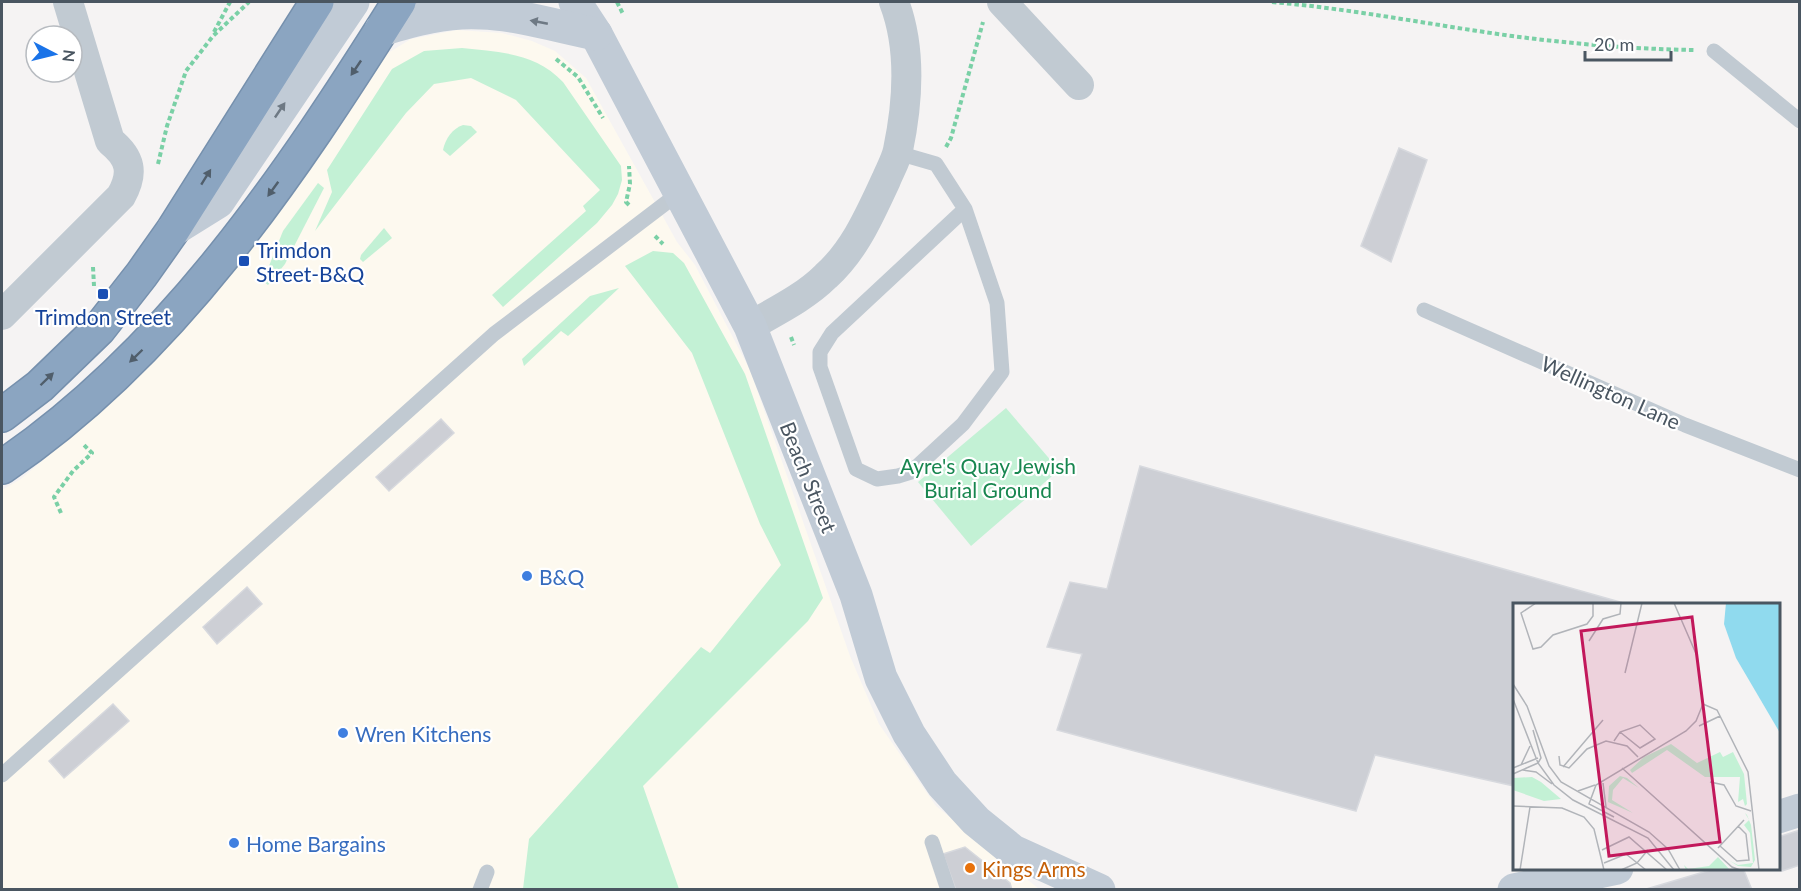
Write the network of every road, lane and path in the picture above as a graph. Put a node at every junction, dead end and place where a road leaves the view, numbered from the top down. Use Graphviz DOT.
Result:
graph roads {
  1 [pos="68,2"];
  2 [pos="230,2"];
  3 [pos="249,2"];
  4 [pos="317,2"];
  5 [pos="353,2"];
  6 [pos="399,2"];
  7 [pos="568,2"];
  8 [pos="894,2"];
  9 [pos="1272,2"];
  10 [pos="994,7"];
  11 [pos="381,30"];
  12 [pos="596,34"];
  13 [pos="213,36"];
  14 [pos="1714,51"];
  15 [pos="552,56"];
  16 [pos="1079,85"];
  17 [pos="1800,121"];
  18 [pos="607,125"];
  19 [pos="898,153"];
  20 [pos="627,159"];
  21 [pos="936,164"];
  22 [pos="142,177"];
  23 [pos="679,193"];
  24 [pos="626,202"];
  25 [pos="965,209"];
  26 [pos="173,230"];
  27 [pos="94,260"];
  28 [pos="95,289"];
  29 [pos="1424,310"];
  30 [pos="2,313"];
  31 [pos="750,326"];
  32 [pos="2,415"];
  33 [pos="77,438"];
  34 [pos="2,467"];
  35 [pos="1800,470"];
  36 [pos="61,513"];
  37 [pos="2,775"];
  38 [pos="1800,810"];
  39 [pos="1780,817"];
  40 [pos="932,842"];
  41 [pos="1608,870"];
  42 [pos="487,872"];
  43 [pos="480,890"];
  44 [pos="948,890"];
  45 [pos="1099,890"];
  46 [pos="1514,890"];
  1 -- 22 [label="street"];
  2 -- 13 [label="path"];
  3 -- 13 [label="path"];
  26 -- 4 [label="highway, one-way"];
  26 -- 5 [label="street, one-way"];
  6 -- 11 [label="highway"];
  7 -- 12 [label="street, Beach Street"];
  8 -- 19 [label="street"];
  9 -- 14 [label="path"];
  10 -- 16 [label="street"];
  10 -- 21 [label="path"];
  12 -- 11 [label="street, one-way"];
  11 -- 34 [label="highway, one-way"];
  12 -- 23 [label="street, Beach Street"];
  13 -- 22 [label="path"];
  14 -- 17 [label="lane"];
  15 -- 18 [label="path"];
  19 -- 21 [label="lane"];
  19 -- 31 [label="street"];
  20 -- 24 [label="path"];
  21 -- 25 [label="lane"];
  22 -- 30 [label="street"];
  23 -- 31 [label="street, Beach Street"];
  23 -- 37 [label="lane"];
  25 -- 25 [label="lane"];
  32 -- 26 [label="highway, one-way"];
  27 -- 28 [label="path"];
  29 -- 35 [label="lane, Wellington Lane"];
  31 -- 45 [label="street, Beach Street"];
  33 -- 36 [label="path"];
  38 -- 39 [label="street"];
  40 -- 44 [label="lane"];
  41 -- 46 [label="street"];
  42 -- 43 [label="lane"];
}
